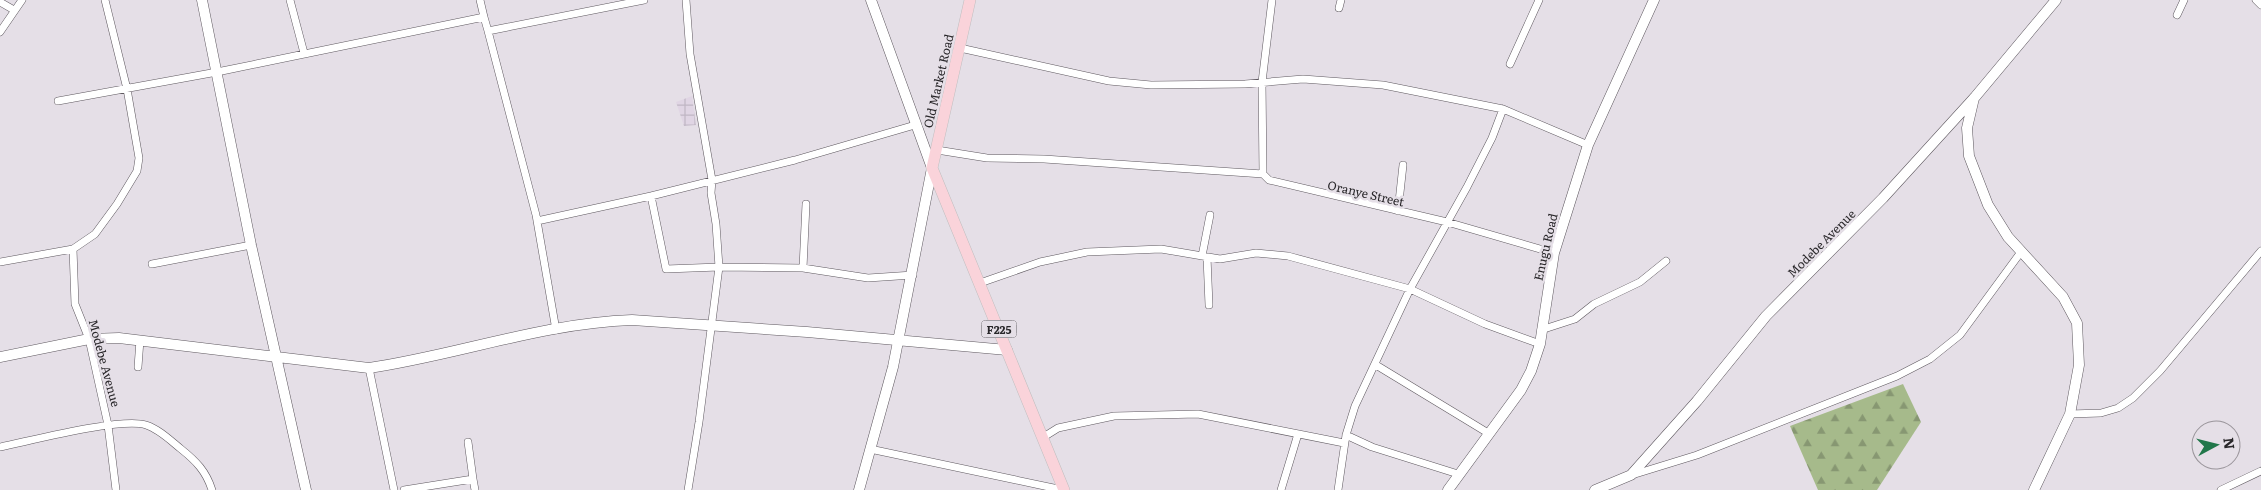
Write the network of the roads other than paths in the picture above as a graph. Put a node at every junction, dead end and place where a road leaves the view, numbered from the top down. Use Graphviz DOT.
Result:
graph roads {
  1 [pos="22,0"];
  2 [pos="105,0"];
  3 [pos="202,0"];
  4 [pos="290,0"];
  5 [pos="480,0"];
  6 [pos="644,0"];
  7 [pos="686,0"];
  8 [pos="871,0"];
  9 [pos="970,0"];
  10 [pos="1272,0"];
  11 [pos="1341,0"];
  12 [pos="1539,0"];
  13 [pos="1654,0"];
  14 [pos="2056,0"];
  15 [pos="2184,0"];
  16 [pos="2256,0"];
  17 [pos="0,2"];
  18 [pos="2261,5"];
  19 [pos="1339,8"];
  20 [pos="14,10"];
  21 [pos="2177,14"];
  22 [pos="484,17"];
  23 [pos="488,31"];
  24 [pos="0,32"];
  25 [pos="960,48"];
  26 [pos="304,54"];
  27 [pos="1510,64"];
  28 [pos="217,72"];
  29 [pos="1262,82"];
  30 [pos="127,88"];
  31 [pos="1975,97"];
  32 [pos="58,101"];
  33 [pos="1503,109"];
  34 [pos="915,125"];
  35 [pos="1588,145"];
  36 [pos="937,150"];
  37 [pos="1403,165"];
  38 [pos="932,168"];
  39 [pos="1263,174"];
  40 [pos="712,180"];
  41 [pos="651,196"];
  42 [pos="806,204"];
  43 [pos="1398,211"];
  44 [pos="1210,215"];
  45 [pos="537,221"];
  46 [pos="1447,222"];
  47 [pos="252,245"];
  48 [pos="73,249"];
  49 [pos="2261,251"];
  50 [pos="2021,252"];
  51 [pos="1554,253"];
  52 [pos="1205,256"];
  53 [pos="1666,261"];
  54 [pos="0,262"];
  55 [pos="152,264"];
  56 [pos="719,266"];
  57 [pos="803,268"];
  58 [pos="913,275"];
  59 [pos="980,283"];
  60 [pos="1410,289"];
  61 [pos="1209,305"];
  62 [pos="711,325"];
  63 [pos="556,330"];
  64 [pos="1541,330"];
  65 [pos="89,339"];
  66 [pos="140,340"];
  67 [pos="898,340"];
  68 [pos="1540,344"];
  69 [pos="1008,350"];
  70 [pos="277,356"];
  71 [pos="0,357"];
  72 [pos="1376,365"];
  73 [pos="138,367"];
  74 [pos="369,368"];
  75 [pos="2070,414"];
  76 [pos="108,425"];
  77 [pos="1488,433"];
  78 [pos="1298,434"];
  79 [pos="1042,438"];
  80 [pos="1345,439"];
  81 [pos="468,442"];
  82 [pos="0,447"];
  83 [pos="870,449"];
  84 [pos="2261,471"];
  85 [pos="1458,474"];
  86 [pos="1631,475"];
  87 [pos="473,479"];
  88 [pos="1451,488"];
  89 [pos="116,490"];
  90 [pos="212,490"];
  91 [pos="306,490"];
  92 [pos="394,490"];
  93 [pos="404,490"];
  94 [pos="475,490"];
  95 [pos="688,490"];
  96 [pos="859,490"];
  97 [pos="1064,490"];
  98 [pos="1281,490"];
  99 [pos="1338,490"];
  100 [pos="1595,490"];
  101 [pos="2034,490"];
  102 [pos="2221,490"];
  1 -- 20 [label="street"];
  2 -- 30 [label="street"];
  3 -- 28 [label="street"];
  4 -- 26 [label="street"];
  5 -- 22 [label="street"];
  6 -- 23 [label="street"];
  7 -- 40 [label="street"];
  8 -- 34 [label="street"];
  9 -- 25 [label="main road, Old Market Road"];
  10 -- 29 [label="street"];
  11 -- 19 [label="street"];
  12 -- 27 [label="street"];
  13 -- 35 [label="street, Enugu Road"];
  14 -- 31 [label="street, Modebe Avenue"];
  15 -- 21 [label="street"];
  16 -- 18 [label="street"];
  17 -- 20 [label="street"];
  20 -- 24 [label="street"];
  22 -- 23 [label="street"];
  22 -- 26 [label="street"];
  23 -- 45 [label="street"];
  25 -- 29 [label="street"];
  25 -- 36 [label="main road, Old Market Road"];
  26 -- 28 [label="street"];
  28 -- 30 [label="street"];
  28 -- 47 [label="street"];
  29 -- 33 [label="street"];
  29 -- 39 [label="street"];
  30 -- 32 [label="street"];
  30 -- 48 [label="street"];
  31 -- 50 [label="street"];
  31 -- 86 [label="street, Modebe Avenue"];
  33 -- 35 [label="street"];
  33 -- 46 [label="street"];
  34 -- 38 [label="street"];
  34 -- 40 [label="street"];
  35 -- 51 [label="street, Enugu Road"];
  36 -- 38 [label="main road, Old Market Road"];
  36 -- 39 [label="street"];
  37 -- 43 [label="street"];
  38 -- 58 [label="street"];
  38 -- 59 [label="main road, F225"];
  39 -- 43 [label="street, Oranye Street"];
  40 -- 41 [label="street"];
  40 -- 56 [label="street"];
  41 -- 45 [label="street"];
  41 -- 56 [label="street"];
  42 -- 57 [label="street"];
  43 -- 46 [label="street, Oranye Street"];
  44 -- 52 [label="street"];
  45 -- 63 [label="street"];
  46 -- 51 [label="street, Oranye Street"];
  46 -- 60 [label="street"];
  47 -- 55 [label="street"];
  47 -- 70 [label="street"];
  48 -- 54 [label="street"];
  48 -- 65 [label="street, Modebe Avenue"];
  49 -- 75 [label="street"];
  50 -- 75 [label="street"];
  50 -- 86 [label="street"];
  51 -- 64 [label="street, Enugu Road"];
  52 -- 59 [label="street"];
  52 -- 60 [label="street"];
  52 -- 61 [label="street"];
  53 -- 64 [label="street"];
  56 -- 57 [label="street"];
  56 -- 62 [label="street"];
  57 -- 58 [label="street"];
  58 -- 67 [label="street"];
  59 -- 69 [label="main road, F225"];
  60 -- 68 [label="street"];
  60 -- 72 [label="street"];
  62 -- 63 [label="street"];
  62 -- 67 [label="street"];
  62 -- 95 [label="street"];
  63 -- 74 [label="street"];
  64 -- 68 [label="street, Enugu Road"];
  65 -- 66 [label="street"];
  65 -- 71 [label="street"];
  65 -- 76 [label="street, Modebe Avenue"];
  66 -- 70 [label="street"];
  66 -- 73 [label="street"];
  67 -- 69 [label="street"];
  67 -- 83 [label="street"];
  68 -- 77 [label="street, Enugu Road"];
  69 -- 79 [label="main road, F225"];
  70 -- 74 [label="street"];
  70 -- 91 [label="street"];
  72 -- 77 [label="street"];
  72 -- 80 [label="street"];
  74 -- 92 [label="street"];
  75 -- 101 [label="street"];
  76 -- 82 [label="street"];
  76 -- 89 [label="street, Modebe Avenue"];
  76 -- 90 [label="street"];
  77 -- 85 [label="street, Enugu Road"];
  78 -- 79 [label="street"];
  78 -- 80 [label="street"];
  78 -- 98 [label="street"];
  79 -- 97 [label="main road, F225"];
  80 -- 85 [label="street"];
  80 -- 99 [label="street"];
  81 -- 87 [label="street"];
  83 -- 96 [label="street"];
  83 -- 97 [label="street"];
  84 -- 102 [label="street"];
  85 -- 88 [label="street, Enugu Road"];
  86 -- 100 [label="street, Modebe Avenue"];
  87 -- 93 [label="street"];
  87 -- 94 [label="street"];
}
